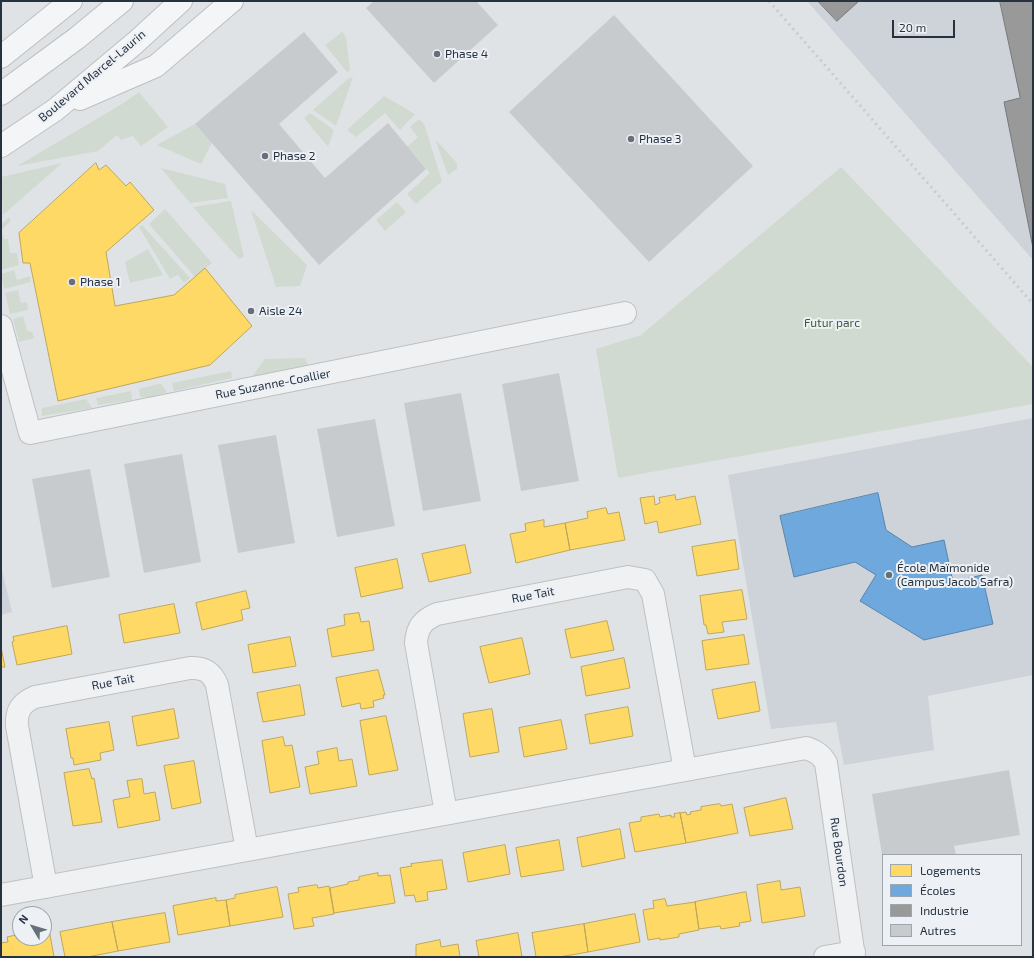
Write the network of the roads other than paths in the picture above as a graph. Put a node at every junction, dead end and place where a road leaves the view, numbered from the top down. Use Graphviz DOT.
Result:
graph roads {
  1 [pos="71,1"];
  2 [pos="122,1"];
  3 [pos="181,1"];
  4 [pos="232,1"];
  5 [pos="1,57"];
  6 [pos="1,94"];
  7 [pos="55,110"];
  8 [pos="1,146"];
  9 [pos="625,313"];
  10 [pos="1,326"];
  11 [pos="685,770"];
  12 [pos="446,814"];
  13 [pos="247,850"];
  14 [pos="46,887"];
  15 [pos="1,895"];
  16 [pos="854,954"];
  17 [pos="825,957"];
  1 -- 5 [label="main road"];
  2 -- 6 [label="main road"];
  3 -- 7 [label="main road, Boulevard Marcel-Laurin"];
  4 -- 7 [label="main road"];
  7 -- 8 [label="main road, Boulevard Marcel-Laurin"];
  9 -- 10 [label="street, Rue Suzanne-Coallier"];
  11 -- 12 [label="street"];
  11 -- 12 [label="street, Rue Tait"];
  11 -- 16 [label="street, Rue Bourdon"];
  12 -- 13 [label="street"];
  13 -- 14 [label="street"];
  13 -- 14 [label="street, Rue Tait"];
  14 -- 15 [label="street"];
  16 -- 17 [label="street"];
}
